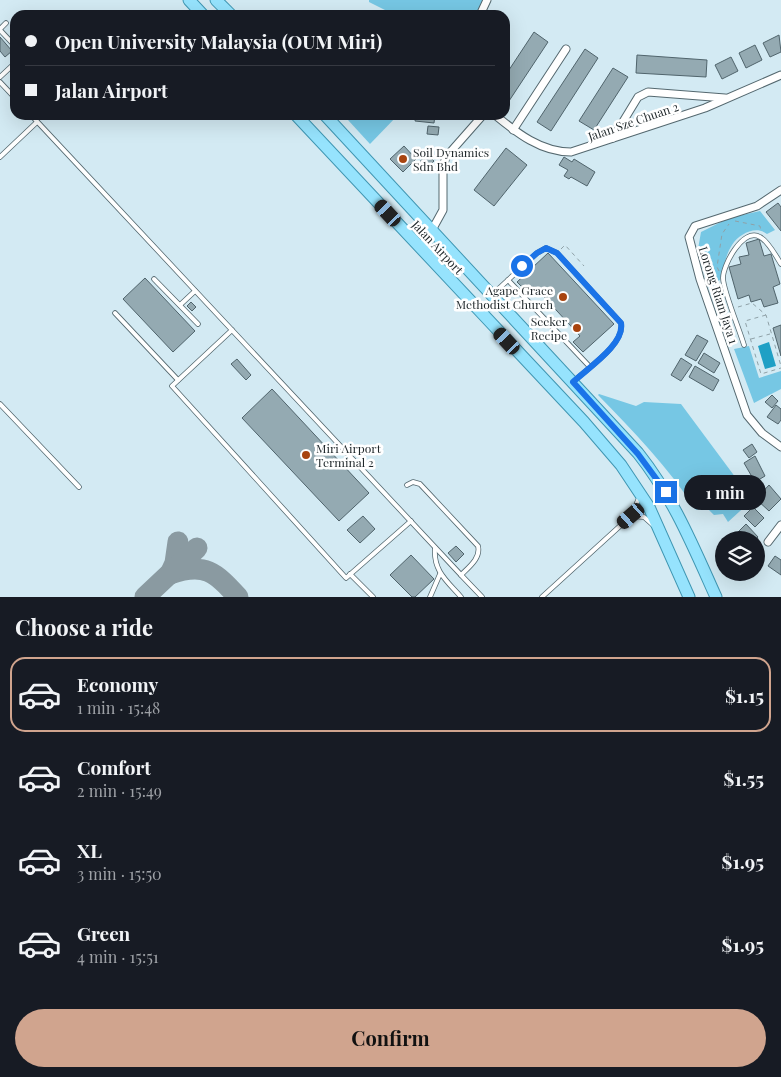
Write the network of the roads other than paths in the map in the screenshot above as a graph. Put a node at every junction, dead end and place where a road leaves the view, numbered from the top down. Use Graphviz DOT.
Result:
graph roads {
  1 [pos="189,0"];
  2 [pos="216,0"];
  3 [pos="198,10"];
  4 [pos="225,10"];
  5 [pos="6,23"];
  6 [pos="0,30"];
  7 [pos="10,41"];
  8 [pos="566,49"];
  9 [pos="10,68"];
  10 [pos="781,75"];
  11 [pos="0,77"];
  12 [pos="0,82"];
  13 [pos="10,93"];
  14 [pos="726,98"];
  15 [pos="301,120"];
  16 [pos="330,120"];
  17 [pos="479,120"];
  18 [pos="501,120"];
  19 [pos="37,122"];
  20 [pos="513,130"];
  21 [pos="613,138"];
  22 [pos="0,157"];
  23 [pos="781,190"];
  24 [pos="432,230"];
  25 [pos="781,264"];
  26 [pos="440,269"];
  27 [pos="154,278"];
  28 [pos="508,280"];
  29 [pos="195,292"];
  30 [pos="492,296"];
  31 [pos="180,305"];
  32 [pos="115,312"];
  33 [pos="198,324"];
  34 [pos="232,330"];
  35 [pos="744,345"];
  36 [pos="590,367"];
  37 [pos="178,380"];
  38 [pos="573,382"];
  39 [pos="0,404"];
  40 [pos="781,447"];
  41 [pos="407,485"];
  42 [pos="79,487"];
  43 [pos="639,493"];
  44 [pos="631,516"];
  45 [pos="411,521"];
  46 [pos="781,525"];
  47 [pos="664,539"];
  48 [pos="768,542"];
  49 [pos="435,548"];
  50 [pos="350,574"];
  51 [pos="440,574"];
  52 [pos="461,575"];
  53 [pos="373,597"];
  54 [pos="430,597"];
  55 [pos="461,597"];
  56 [pos="482,597"];
  57 [pos="542,597"];
  58 [pos="689,597"];
  59 [pos="716,597"];
  1 -- 3 [label="main road"];
  2 -- 4 [label="main road"];
  5 -- 6 [label="lane"];
  6 -- 7 [label="lane"];
  8 -- 20 [label="street"];
  9 -- 11 [label="lane"];
  10 -- 14 [label="street, Jalan Sze Chuan 2"];
  12 -- 13 [label="lane"];
  14 -- 21 [label="street, Jalan Sze Chuan 2"];
  14 -- 21 [label="street"];
  15 -- 26 [label="main road, Jalan Airport"];
  16 -- 24 [label="main road, Jalan Airport"];
  17 -- 24 [label="street"];
  18 -- 20 [label="street, Jalan Sze Chuan 2"];
  19 -- 22 [label="lane"];
  19 -- 29 [label="lane"];
  20 -- 21 [label="street, Jalan Sze Chuan 2"];
  23 -- 40 [label="street, Lorong Riam Jaya 1"];
  24 -- 26 [label="main road"];
  24 -- 30 [label="main road, Jalan Airport"];
  25 -- 35 [label="lane"];
  26 -- 43 [label="main road, Jalan Airport"];
  27 -- 31 [label="lane"];
  28 -- 30 [label="lane"];
  28 -- 36 [label="lane"];
  28 -- 36 [label="lane"];
  29 -- 31 [label="lane"];
  29 -- 34 [label="lane"];
  30 -- 38 [label="main road, Jalan Airport"];
  31 -- 33 [label="lane"];
  32 -- 37 [label="lane"];
  34 -- 37 [label="lane"];
  34 -- 45 [label="lane"];
  36 -- 38 [label="lane"];
  37 -- 50 [label="lane"];
  38 -- 59 [label="main road, Jalan Airport"];
  39 -- 42 [label="lane"];
  41 -- 52 [label="lane"];
  43 -- 44 [label="lane"];
  43 -- 47 [label="main road, Jalan Airport"];
  44 -- 47 [label="lane"];
  44 -- 57 [label="lane"];
  45 -- 49 [label="lane"];
  45 -- 50 [label="lane"];
  46 -- 48 [label="street"];
  47 -- 58 [label="main road, Jalan Airport"];
  49 -- 51 [label="lane"];
  49 -- 52 [label="lane"];
  50 -- 53 [label="lane"];
  51 -- 54 [label="lane"];
  51 -- 55 [label="lane"];
  52 -- 56 [label="lane"];
}
